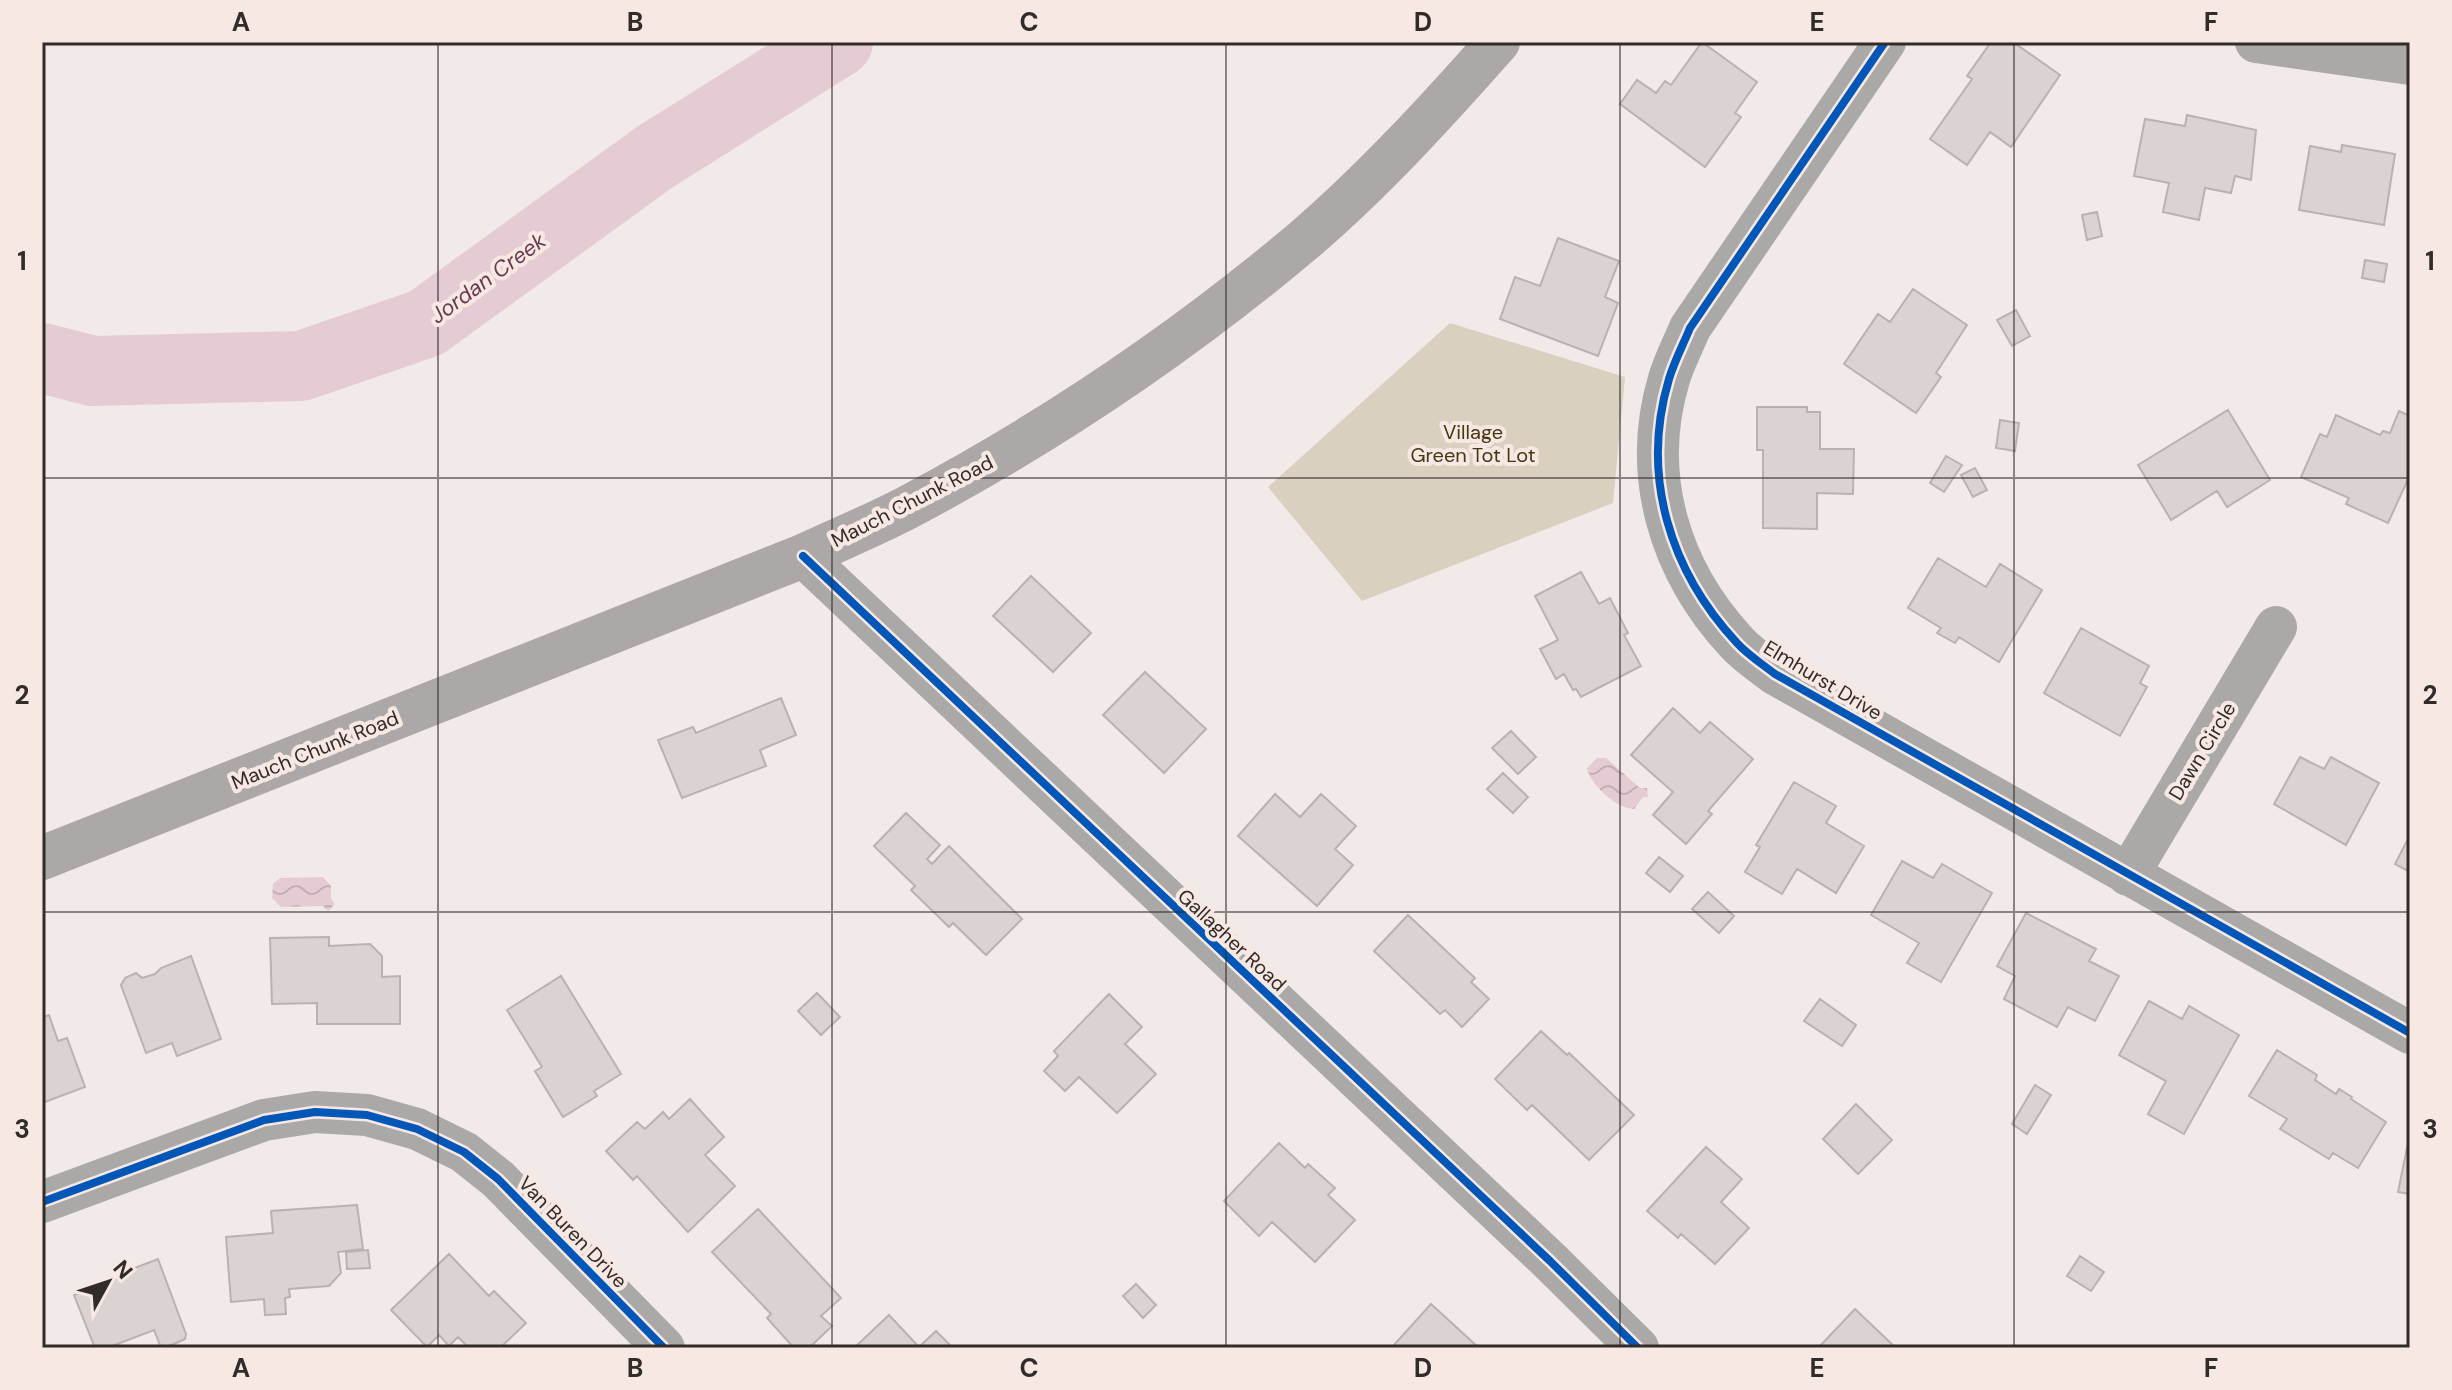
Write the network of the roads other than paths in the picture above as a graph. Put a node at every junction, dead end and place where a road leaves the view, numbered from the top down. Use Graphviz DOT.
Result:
graph roads {
  1 [pos="1498,42"];
  2 [pos="1885,42"];
  3 [pos="2256,42"];
  4 [pos="2410,64"];
  5 [pos="803,556"];
  6 [pos="2276,627"];
  7 [pos="42,858"];
  8 [pos="2128,875"];
  9 [pos="2410,1033"];
  10 [pos="42,1202"];
  11 [pos="657,1346"];
  12 [pos="1638,1348"];
  1 -- 5 [label="main road, Mauch Chunk Road"];
  2 -- 8 [label="street, Elmhurst Drive"];
  3 -- 4 [label="street"];
  5 -- 7 [label="main road, Mauch Chunk Road"];
  5 -- 12 [label="street, Gallagher Road"];
  6 -- 8 [label="street, Dawn Circle"];
  8 -- 9 [label="street, Elmhurst Drive"];
  10 -- 11 [label="street, Van Buren Drive"];
}
